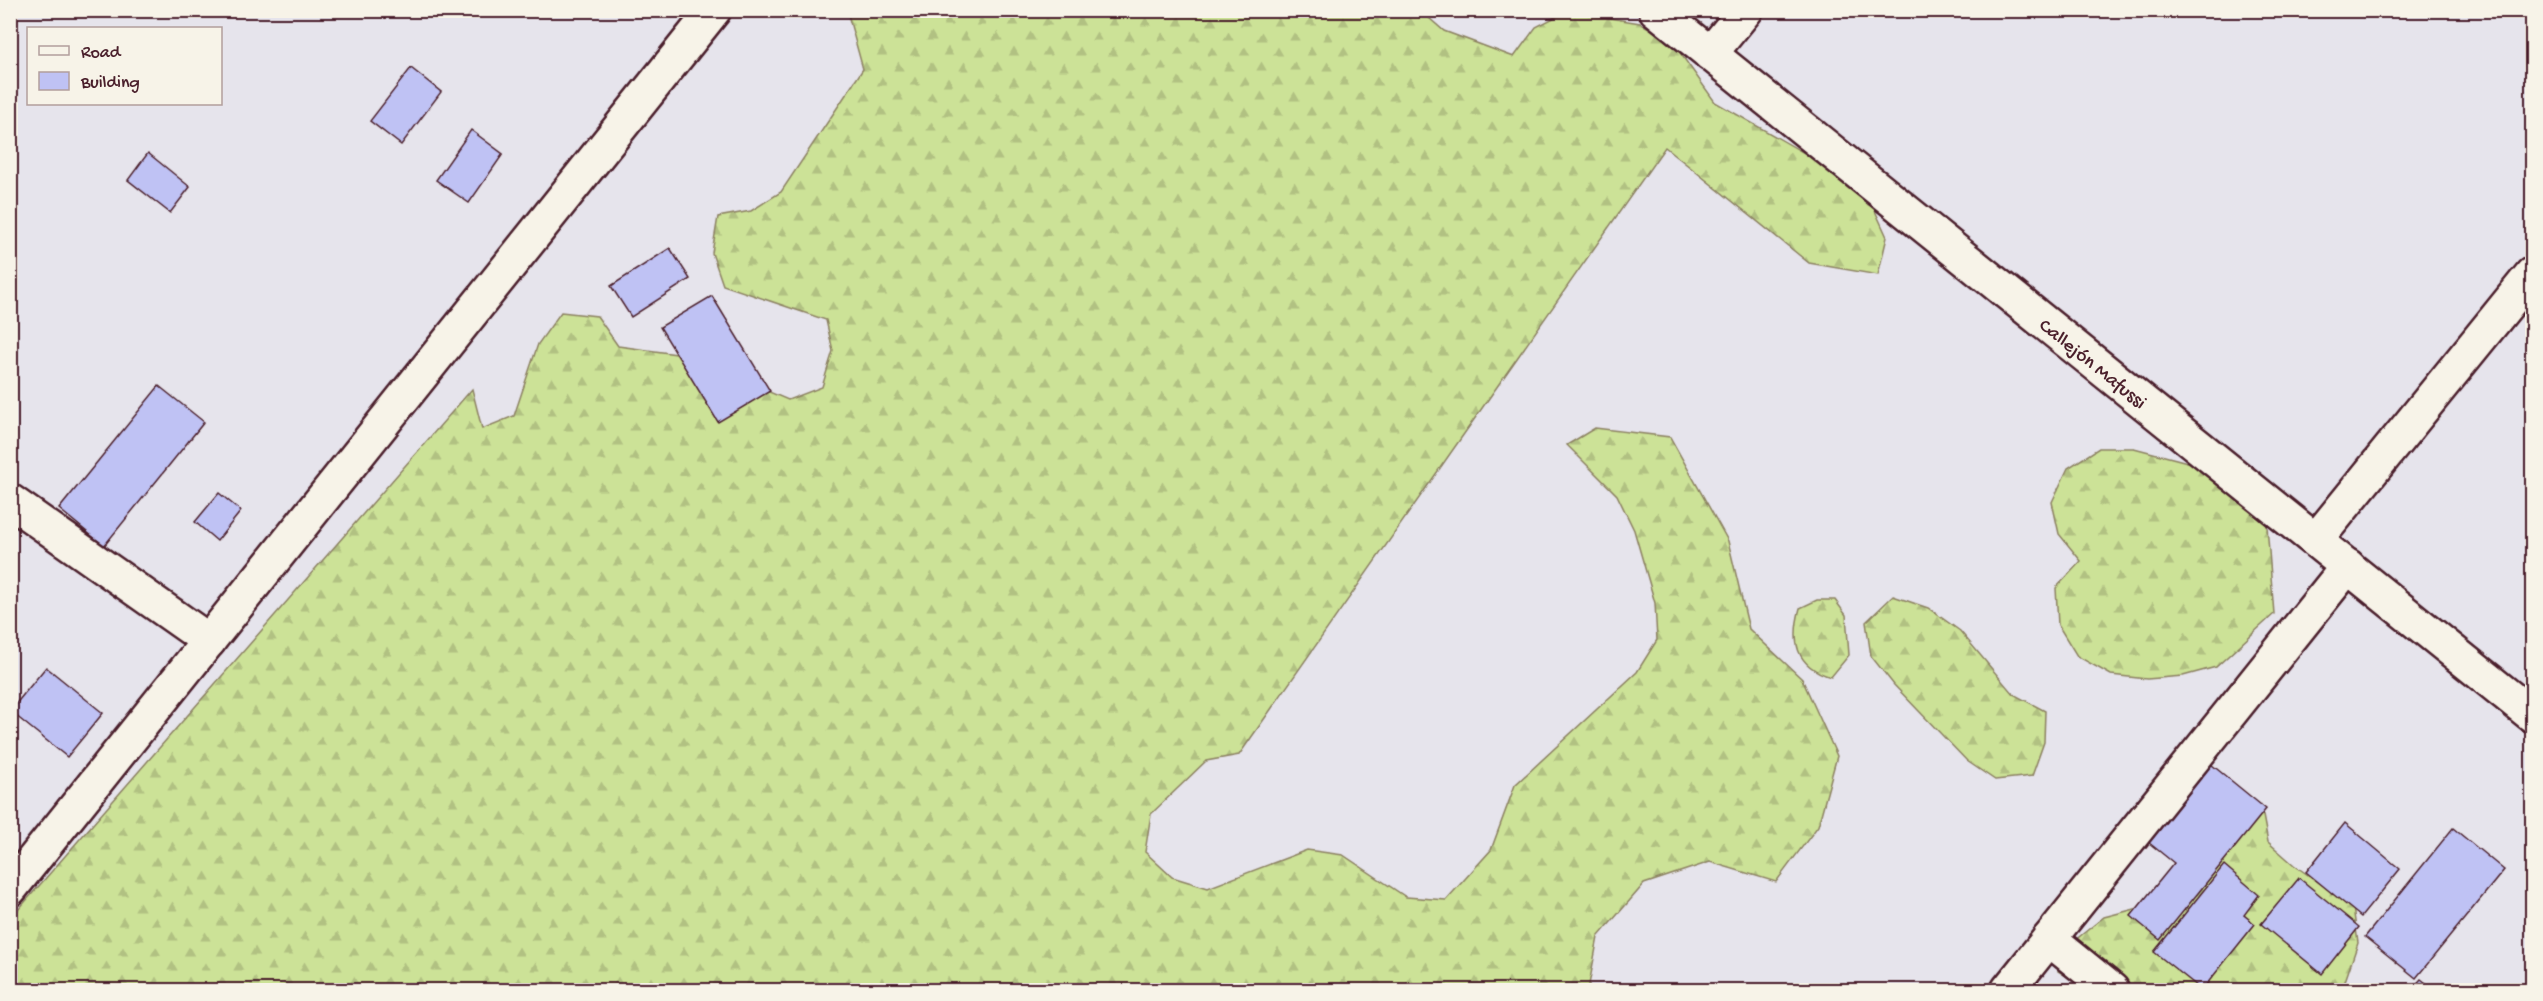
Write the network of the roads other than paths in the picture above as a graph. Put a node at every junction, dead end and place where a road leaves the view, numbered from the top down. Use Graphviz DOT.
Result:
graph roads {
  1 [pos="714,10"];
  2 [pos="1656,10"];
  3 [pos="1746,10"];
  4 [pos="1710,54"];
  5 [pos="2532,274"];
  6 [pos="10,501"];
  7 [pos="2316,540"];
  8 [pos="2348,566"];
  9 [pos="209,641"];
  10 [pos="2532,715"];
  11 [pos="10,889"];
  12 [pos="2049,939"];
  13 [pos="2008,990"];
  14 [pos="2112,990"];
  1 -- 9 [label="street"];
  2 -- 4 [label="street, Callejón Mafussi"];
  3 -- 4 [label="street"];
  4 -- 7 [label="street, Callejón Mafussi"];
  5 -- 7 [label="street"];
  6 -- 9 [label="street"];
  7 -- 8 [label="street, Callejón Mafussi"];
  8 -- 10 [label="street, Callejón Mafussi"];
  8 -- 12 [label="street"];
  9 -- 11 [label="street"];
  12 -- 13 [label="street"];
  12 -- 14 [label="street"];
}
